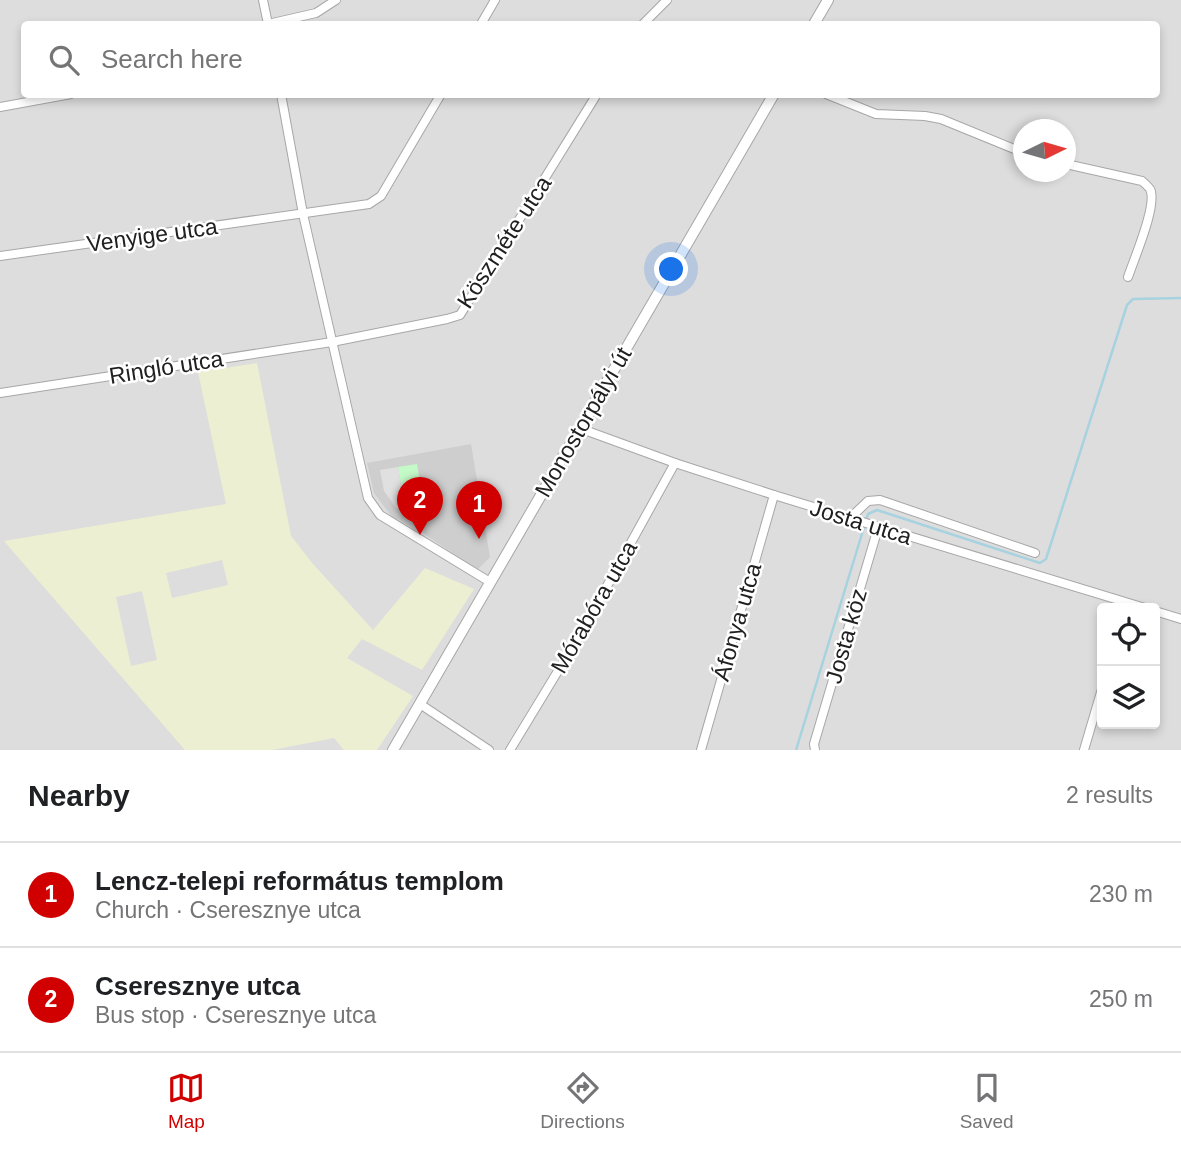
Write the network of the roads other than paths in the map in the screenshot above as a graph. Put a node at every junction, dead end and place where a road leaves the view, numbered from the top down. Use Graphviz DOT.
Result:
graph roads {
  1 [pos="263,0"];
  2 [pos="336,0"];
  3 [pos="495,0"];
  4 [pos="667,0"];
  5 [pos="828,0"];
  6 [pos="267,21"];
  7 [pos="281,21"];
  8 [pos="483,21"];
  9 [pos="646,21"];
  10 [pos="816,21"];
  11 [pos="49,98"];
  12 [pos="282,98"];
  13 [pos="439,98"];
  14 [pos="595,98"];
  15 [pos="772,98"];
  16 [pos="836,98"];
  17 [pos="0,107"];
  18 [pos="1013,148"];
  19 [pos="1076,165"];
  20 [pos="303,214"];
  21 [pos="0,256"];
  22 [pos="1128,277"];
  23 [pos="332,342"];
  24 [pos="0,393"];
  25 [pos="579,428"];
  26 [pos="675,463"];
  27 [pos="774,495"];
  28 [pos="849,519"];
  29 [pos="874,526"];
  30 [pos="1035,553"];
  31 [pos="490,582"];
  32 [pos="1118,603"];
  33 [pos="1160,613"];
  34 [pos="1181,619"];
  35 [pos="420,704"];
  36 [pos="1097,706"];
  37 [pos="815,747"];
  38 [pos="393,750"];
  39 [pos="489,750"];
  40 [pos="510,750"];
  41 [pos="701,750"];
  42 [pos="1084,750"];
  1 -- 6 [label="street"];
  2 -- 7 [label="street"];
  3 -- 8 [label="street"];
  4 -- 9 [label="street"];
  5 -- 10 [label="street"];
  11 -- 17 [label="street"];
  12 -- 20 [label="street"];
  13 -- 20 [label="street, Venyige utca"];
  14 -- 23 [label="street, Köszméte utca"];
  15 -- 25 [label="street, Monostorpályi út"];
  16 -- 18 [label="street"];
  19 -- 22 [label="street"];
  20 -- 21 [label="street, Venyige utca"];
  20 -- 23 [label="street"];
  23 -- 24 [label="street, Ringló utca"];
  23 -- 31 [label="street"];
  25 -- 26 [label="street, Josta utca"];
  25 -- 31 [label="street, Monostorpályi út"];
  26 -- 27 [label="street, Josta utca"];
  26 -- 40 [label="street, Mórabóra utca"];
  27 -- 28 [label="street, Josta utca"];
  27 -- 41 [label="street, Áfonya utca"];
  28 -- 29 [label="street, Josta utca"];
  28 -- 30 [label="street"];
  29 -- 32 [label="street, Josta utca"];
  29 -- 37 [label="street, Josta köz"];
  31 -- 35 [label="street, Monostorpályi út"];
  33 -- 34 [label="street"];
  35 -- 38 [label="street, Monostorpályi út"];
  35 -- 39 [label="street"];
  36 -- 42 [label="street"];
}
